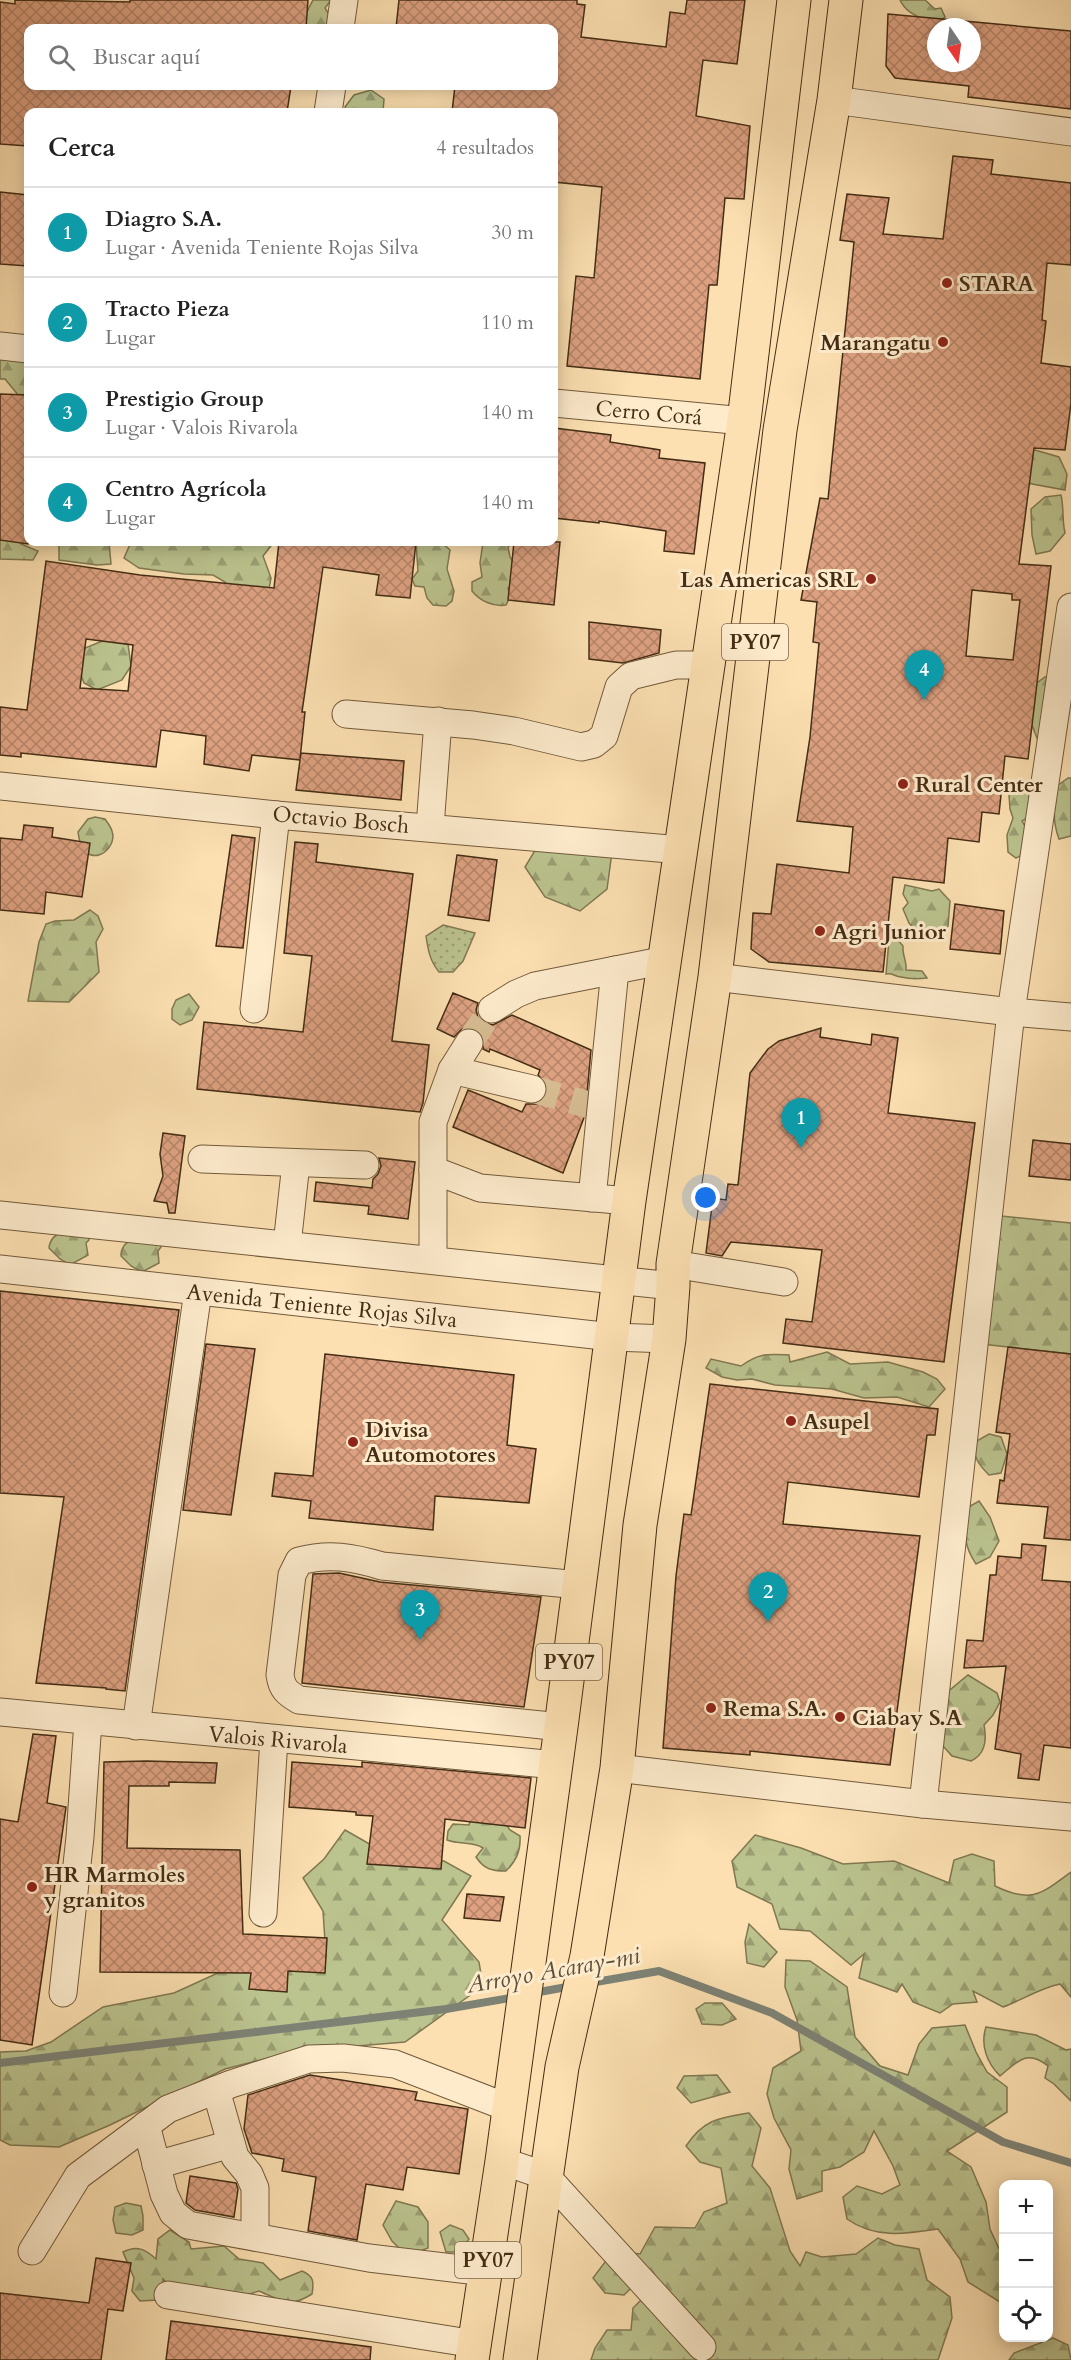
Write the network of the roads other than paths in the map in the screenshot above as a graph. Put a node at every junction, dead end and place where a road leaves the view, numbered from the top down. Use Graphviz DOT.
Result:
graph roads {
  1 [pos="344,0"];
  2 [pos="794,0"];
  3 [pos="846,0"];
  4 [pos="341,24"];
  5 [pos="331,90"];
  6 [pos="834,100"];
  7 [pos="329,108"];
  8 [pos="1071,132"];
  9 [pos="0,346"];
  10 [pos="24,349"];
  11 [pos="558,403"];
  12 [pos="744,421"];
  13 [pos="1071,607"];
  14 [pos="709,664"];
  15 [pos="346,714"];
  16 [pos="438,722"];
  17 [pos="0,786"];
  18 [pos="276,814"];
  19 [pos="430,827"];
  20 [pos="681,850"];
  21 [pos="666,960"];
  22 [pos="615,970"];
  23 [pos="715,977"];
  24 [pos="254,1009"];
  25 [pos="492,1009"];
  26 [pos="1011,1012"];
  27 [pos="1071,1017"];
  28 [pos="470,1043"];
  29 [pos="452,1070"];
  30 [pos="532,1089"];
  31 [pos="202,1159"];
  32 [pos="296,1163"];
  33 [pos="365,1165"];
  34 [pos="433,1170"];
  35 [pos="592,1198"];
  36 [pos="629,1201"];
  37 [pos="0,1215"];
  38 [pos="287,1245"];
  39 [pos="433,1260"];
  40 [pos="0,1269"];
  41 [pos="673,1275"];
  42 [pos="620,1279"];
  43 [pos="784,1282"];
  44 [pos="198,1291"];
  45 [pos="612,1337"];
  46 [pos="657,1338"];
  47 [pos="579,1585"];
  48 [pos="0,1712"];
  49 [pos="88,1721"];
  50 [pos="136,1726"];
  51 [pos="561,1727"];
  52 [pos="274,1739"];
  53 [pos="556,1766"];
  54 [pos="617,1768"];
  55 [pos="923,1804"];
  56 [pos="1071,1817"];
  57 [pos="263,1913"];
  58 [pos="63,1993"];
  59 [pos="216,2090"];
  60 [pos="509,2108"];
  61 [pos="146,2125"];
  62 [pos="231,2144"];
  63 [pos="502,2161"];
  64 [pos="156,2165"];
  65 [pos="546,2176"];
  66 [pos="255,2237"];
  67 [pos="32,2251"];
  68 [pos="486,2272"];
  69 [pos="168,2295"];
  70 [pos="702,2347"];
  71 [pos="474,2352"];
  72 [pos="519,2360"];
  1 -- 4 [label="street"];
  2 -- 12 [label="highway, PY07"];
  3 -- 6 [label="highway, PY07"];
  5 -- 7 [label="street"];
  6 -- 8 [label="street"];
  6 -- 23 [label="highway, PY07"];
  9 -- 10 [label="street"];
  11 -- 12 [label="street, Cerro Corá"];
  12 -- 14 [label="highway, PY07"];
  13 -- 26 [label="street"];
  14 -- 16 [label="street"];
  14 -- 20 [label="highway, PY07"];
  15 -- 16 [label="street"];
  16 -- 19 [label="street"];
  17 -- 18 [label="street, Octavio Bosch"];
  18 -- 19 [label="street, Octavio Bosch"];
  18 -- 24 [label="street"];
  19 -- 20 [label="street, Octavio Bosch"];
  20 -- 21 [label="highway, PY07"];
  21 -- 22 [label="street"];
  21 -- 36 [label="highway, PY07"];
  22 -- 25 [label="street"];
  22 -- 35 [label="street"];
  23 -- 26 [label="street"];
  23 -- 41 [label="highway, PY07"];
  26 -- 27 [label="street"];
  26 -- 55 [label="street"];
  28 -- 29 [label="street"];
  29 -- 30 [label="street"];
  29 -- 34 [label="street"];
  31 -- 32 [label="street"];
  32 -- 33 [label="street"];
  32 -- 38 [label="street"];
  34 -- 35 [label="street"];
  34 -- 39 [label="street"];
  35 -- 36 [label="street"];
  36 -- 42 [label="highway, PY07"];
  37 -- 38 [label="street"];
  38 -- 39 [label="street"];
  39 -- 42 [label="street"];
  40 -- 44 [label="street, Avenida Teniente Rojas Silva"];
  41 -- 42 [label="street"];
  41 -- 43 [label="street"];
  41 -- 46 [label="highway, PY07"];
  42 -- 45 [label="highway, PY07"];
  44 -- 45 [label="street, Avenida Teniente Rojas Silva"];
  44 -- 50 [label="street"];
  45 -- 46 [label="street, Avenida Teniente Rojas Silva"];
  45 -- 47 [label="highway, PY07"];
  46 -- 54 [label="highway, PY07"];
  47 -- 51 [label="highway, PY07"];
  47 -- 51 [label="street"];
  48 -- 49 [label="street, Valois Rivarola"];
  49 -- 50 [label="street, Valois Rivarola"];
  49 -- 58 [label="street"];
  50 -- 52 [label="street, Valois Rivarola"];
  51 -- 53 [label="highway, PY07"];
  52 -- 53 [label="street, Valois Rivarola"];
  52 -- 57 [label="street"];
  53 -- 60 [label="highway, PY07"];
  54 -- 55 [label="street"];
  54 -- 65 [label="highway, PY07"];
  55 -- 56 [label="street"];
  59 -- 60 [label="street"];
  59 -- 61 [label="street"];
  59 -- 62 [label="street"];
  60 -- 63 [label="highway, PY07"];
  61 -- 64 [label="street"];
  61 -- 67 [label="street"];
  62 -- 64 [label="street"];
  62 -- 66 [label="street"];
  63 -- 65 [label="street"];
  63 -- 68 [label="highway, PY07"];
  64 -- 66 [label="street"];
  65 -- 70 [label="street"];
  65 -- 72 [label="highway, PY07"];
  66 -- 68 [label="street"];
  68 -- 71 [label="highway, PY07"];
  69 -- 71 [label="street"];
}
